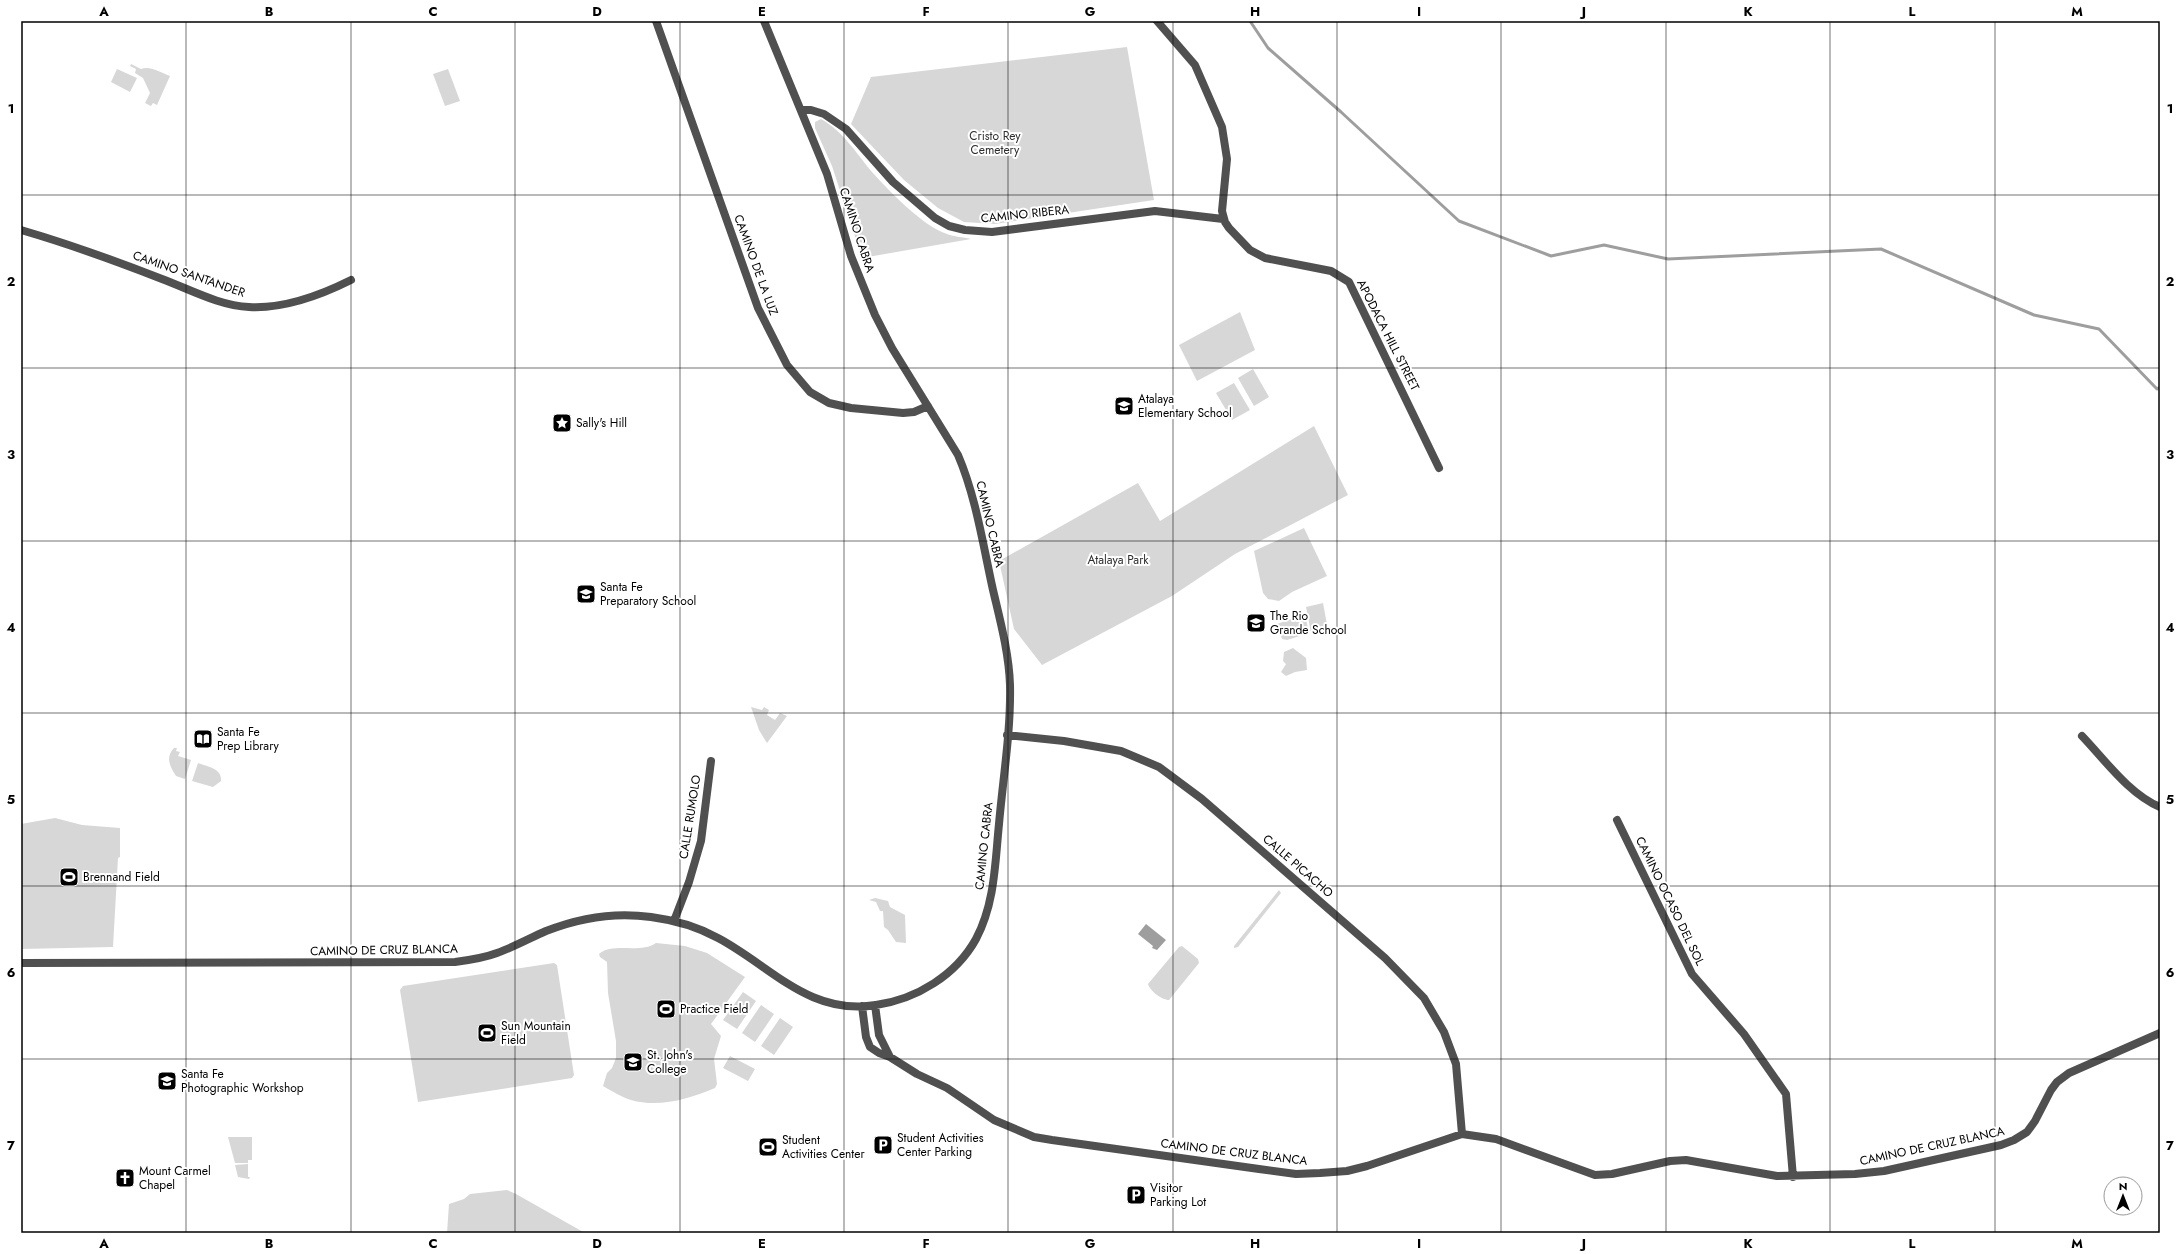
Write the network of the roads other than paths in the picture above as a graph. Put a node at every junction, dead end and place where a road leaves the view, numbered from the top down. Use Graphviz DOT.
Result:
graph roads {
  1 [pos="656,21"];
  2 [pos="764,21"];
  3 [pos="1157,21"];
  4 [pos="801,110"];
  5 [pos="1223,219"];
  6 [pos="21,230"];
  7 [pos="351,280"];
  8 [pos="928,406"];
  9 [pos="1439,468"];
  10 [pos="1007,735"];
  11 [pos="2082,736"];
  12 [pos="711,761"];
  13 [pos="2160,807"];
  14 [pos="1617,820"];
  15 [pos="674,921"];
  16 [pos="21,962"];
  17 [pos="868,1006"];
  18 [pos="2160,1033"];
  19 [pos="890,1057"];
  20 [pos="1462,1134"];
  21 [pos="1793,1177"];
  1 -- 8 [label="street, CAMINO DE LA LUZ"];
  2 -- 4 [label="street, CAMINO CABRA"];
  3 -- 5 [label="street"];
  4 -- 5 [label="street, CAMINO RIBERA"];
  4 -- 8 [label="street, CAMINO CABRA"];
  5 -- 9 [label="street, APODACA HILL STREET"];
  6 -- 7 [label="street, CAMINO SANTANDER"];
  8 -- 10 [label="street, CAMINO CABRA"];
  10 -- 17 [label="street, CAMINO CABRA"];
  10 -- 20 [label="street, CALLE PICACHO"];
  11 -- 13 [label="street"];
  12 -- 15 [label="street, CALLE RUMOLO"];
  14 -- 21 [label="street, CAMINO OCASO DEL SOL"];
  15 -- 16 [label="street, CAMINO DE CRUZ BLANCA"];
  15 -- 17 [label="street, CAMINO DE CRUZ BLANCA"];
  17 -- 19 [label="street"];
  17 -- 19 [label="street, CAMINO DE CRUZ BLANCA"];
  18 -- 21 [label="street, CAMINO DE CRUZ BLANCA"];
  19 -- 20 [label="street, CAMINO DE CRUZ BLANCA"];
  20 -- 21 [label="street, CAMINO DE CRUZ BLANCA"];
}
